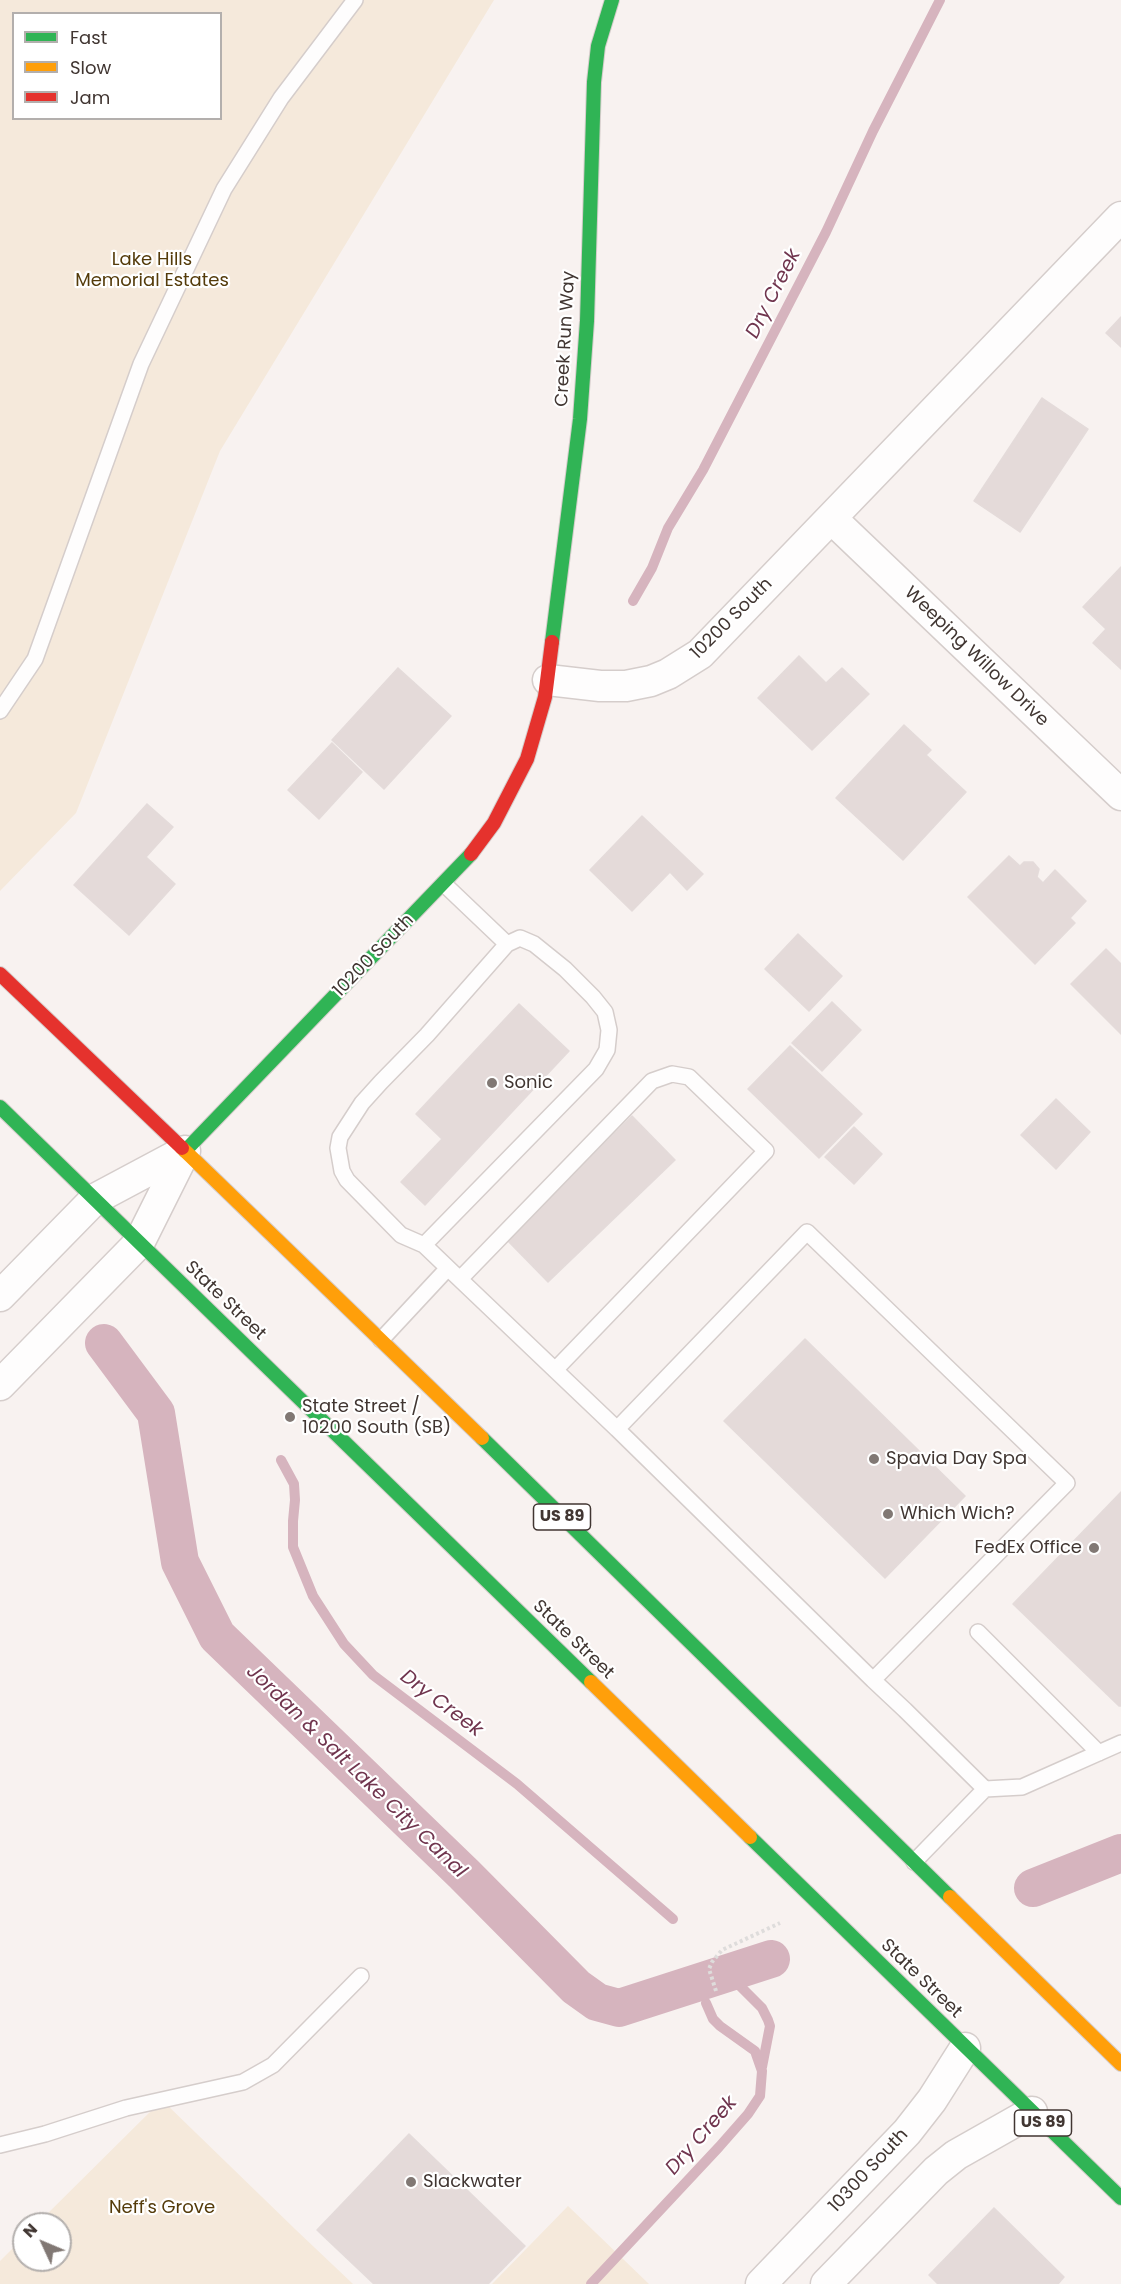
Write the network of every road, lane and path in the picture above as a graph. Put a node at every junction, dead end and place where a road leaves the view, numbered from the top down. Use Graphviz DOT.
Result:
graph roads {
  1 [pos="355,0"];
  2 [pos="612,0"];
  3 [pos="1121,218"];
  4 [pos="831,518"];
  5 [pos="548,680"];
  6 [pos="0,711"];
  7 [pos="1121,795"];
  8 [pos="444,884"];
  9 [pos="507,944"];
  10 [pos="0,974"];
  11 [pos="0,1107"];
  12 [pos="185,1150"];
  13 [pos="95,1199"];
  14 [pos="139,1243"];
  15 [pos="424,1245"];
  16 [pos="454,1273"];
  17 [pos="0,1296"];
  18 [pos="381,1341"];
  19 [pos="555,1370"];
  20 [pos="0,1385"];
  21 [pos="617,1429"];
  22 [pos="978,1632"];
  23 [pos="873,1680"];
  24 [pos="1121,1743"];
  25 [pos="1099,1753"];
  26 [pos="985,1789"];
  27 [pos="914,1862"];
  28 [pos="780,1923"];
  29 [pos="361,1976"];
  30 [pos="716,1991"];
  31 [pos="966,2048"];
  32 [pos="1121,2064"];
  33 [pos="1032,2112"];
  34 [pos="0,2145"];
  35 [pos="1121,2198"];
  36 [pos="761,2284"];
  37 [pos="826,2284"];
  1 -- 6 [label="lane"];
  2 -- 5 [label="main road, Creek Run Way"];
  3 -- 4 [label="street, 10200 South"];
  4 -- 5 [label="street, 10200 South"];
  4 -- 7 [label="street, Weeping Willow Drive"];
  5 -- 8 [label="main road, 10200 South"];
  8 -- 9 [label="lane"];
  8 -- 12 [label="main road, 10200 South"];
  9 -- 15 [label="lane"];
  9 -- 15 [label="lane"];
  10 -- 12 [label="main road, US 89"];
  11 -- 13 [label="main road, State Street / US 89"];
  12 -- 13 [label="street, 10200 South"];
  12 -- 14 [label="street, 10200 South"];
  12 -- 18 [label="main road, US 89"];
  13 -- 14 [label="main road, State Street / US 89"];
  13 -- 17 [label="street, 10200 South"];
  14 -- 20 [label="street, 10200 South"];
  14 -- 31 [label="main road, State Street / US 89"];
  15 -- 16 [label="lane"];
  16 -- 18 [label="lane"];
  16 -- 19 [label="lane"];
  16 -- 19 [label="lane"];
  18 -- 27 [label="main road, US 89"];
  19 -- 21 [label="lane"];
  21 -- 23 [label="lane"];
  21 -- 23 [label="lane"];
  22 -- 25 [label="lane"];
  23 -- 26 [label="lane"];
  24 -- 25 [label="lane"];
  25 -- 26 [label="lane"];
  26 -- 27 [label="lane"];
  27 -- 32 [label="main road, US 89"];
  28 -- 30 [label="path"];
  29 -- 34 [label="lane"];
  31 -- 33 [label="main road, State Street / US 89"];
  31 -- 36 [label="street, 10300 South"];
  33 -- 35 [label="main road, State Street / US 89"];
  33 -- 37 [label="street"];
}
